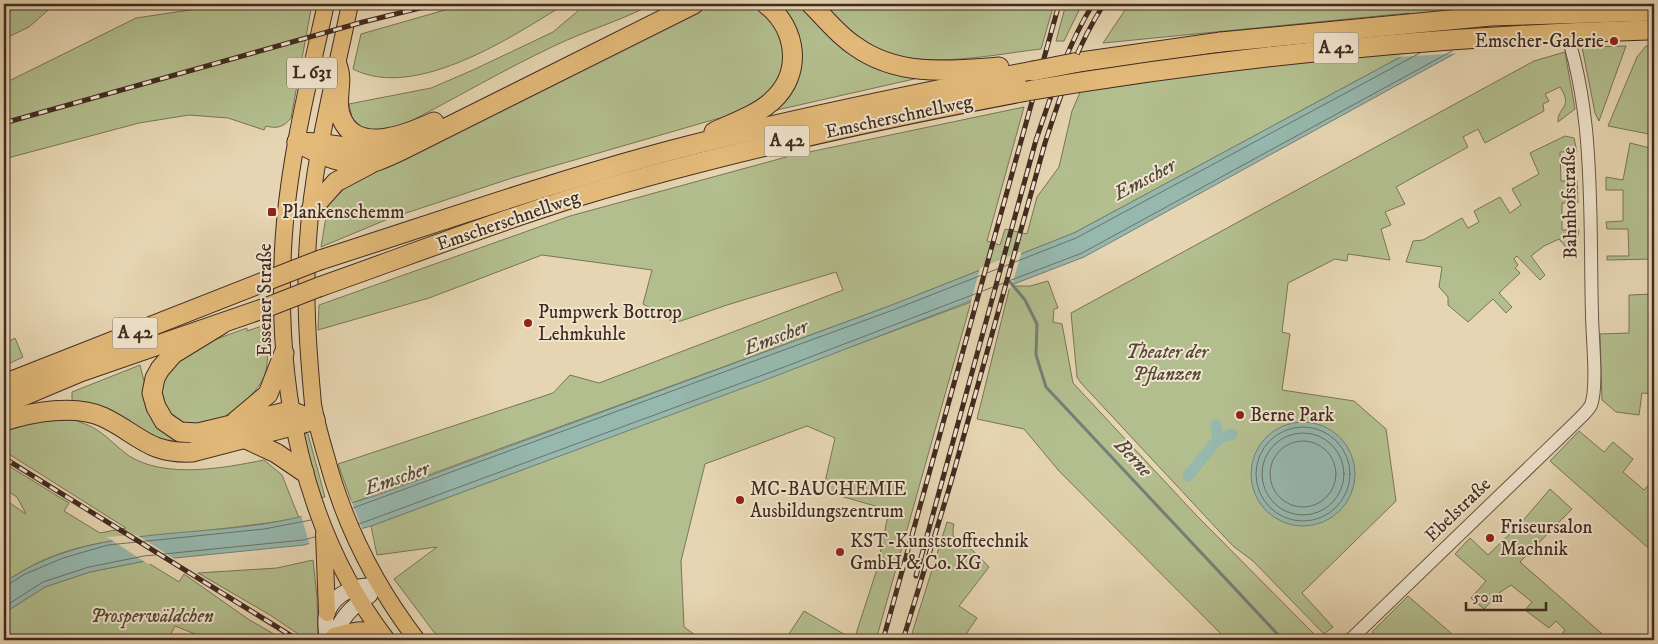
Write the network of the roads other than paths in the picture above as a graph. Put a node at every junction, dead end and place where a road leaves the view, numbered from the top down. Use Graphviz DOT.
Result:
graph roads {
  1 [pos="326,4"];
  2 [pos="350,4"];
  3 [pos="673,4"];
  4 [pos="694,4"];
  5 [pos="766,4"];
  6 [pos="811,4"];
  7 [pos="1558,10"];
  8 [pos="1654,11"];
  9 [pos="1651,30"];
  10 [pos="337,65"];
  11 [pos="1034,67"];
  12 [pos="431,123"];
  13 [pos="297,142"];
  14 [pos="679,148"];
  15 [pos="320,149"];
  16 [pos="372,163"];
  17 [pos="311,210"];
  18 [pos="222,324"];
  19 [pos="284,353"];
  20 [pos="4,384"];
  21 [pos="4,404"];
  22 [pos="1590,406"];
  23 [pos="292,419"];
  24 [pos="316,420"];
  25 [pos="4,421"];
  26 [pos="232,424"];
  27 [pos="246,439"];
  28 [pos="304,472"];
  29 [pos="330,556"];
  30 [pos="379,586"];
  31 [pos="355,594"];
  32 [pos="326,614"];
  33 [pos="331,639"];
  34 [pos="386,640"];
  35 [pos="417,640"];
  36 [pos="1350,640"];
  1 -- 13 [label="main road, Essener Straße / L 631"];
  2 -- 10 [label="main road, L 631"];
  3 -- 12 [label="highway"];
  4 -- 16 [label="highway"];
  5 -- 14 [label="highway"];
  6 -- 11 [label="highway"];
  7 -- 22 [label="street, Bahnhofstraße"];
  8 -- 11 [label="highway, A 42, bridge"];
  9 -- 18 [label="highway, Emscherschnellweg / A 42, bridge"];
  10 -- 12 [label="highway"];
  10 -- 15 [label="main road, L 631"];
  11 -- 14 [label="highway, A 42"];
  12 -- 15 [label="highway"];
  13 -- 15 [label="highway"];
  13 -- 19 [label="main road, Essener Straße / L 631"];
  14 -- 20 [label="highway, A 42, bridge"];
  15 -- 16 [label="highway"];
  15 -- 17 [label="main road, L 631"];
  16 -- 17 [label="highway"];
  17 -- 24 [label="main road, L 631"];
  18 -- 21 [label="highway, Emscherschnellweg / A 42"];
  18 -- 26 [label="highway"];
  19 -- 23 [label="main road, Essener Straße / L 631"];
  19 -- 26 [label="highway"];
  22 -- 36 [label="street, Ebelstraße"];
  23 -- 24 [label="highway"];
  23 -- 26 [label="highway"];
  23 -- 27 [label="highway"];
  23 -- 28 [label="main road, Essener Straße / L 631"];
  24 -- 30 [label="main road, L 631"];
  25 -- 27 [label="highway"];
  27 -- 28 [label="highway"];
  28 -- 29 [label="main road, Essener Straße / L 631"];
  29 -- 31 [label="main road"];
  29 -- 32 [label="main road"];
  30 -- 31 [label="main road"];
  30 -- 35 [label="main road, L 631"];
  31 -- 32 [label="main road"];
  31 -- 33 [label="main road"];
  31 -- 34 [label="main road"];
  32 -- 33 [label="main road"];
  33 -- 34 [label="main road"];
}
